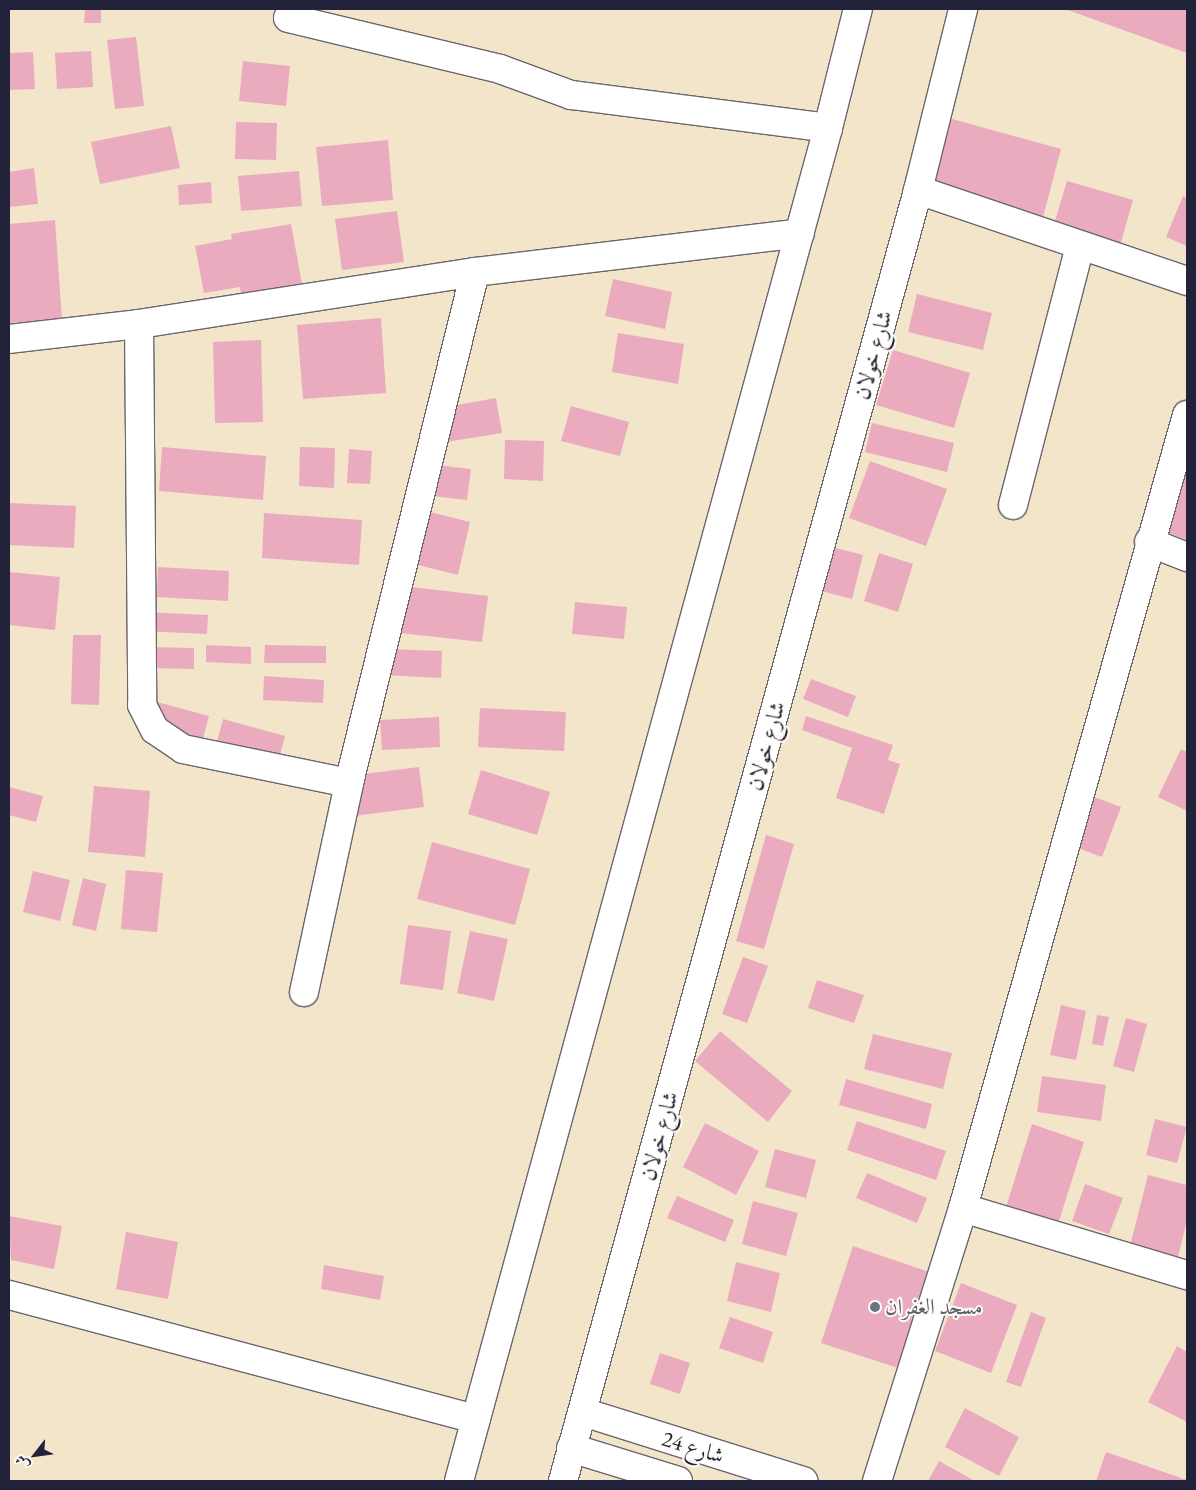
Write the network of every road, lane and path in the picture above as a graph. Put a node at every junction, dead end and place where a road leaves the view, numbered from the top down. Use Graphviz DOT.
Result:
graph roads {
  1 [pos="858,9"];
  2 [pos="963,9"];
  3 [pos="288,18"];
  4 [pos="828,128"];
  5 [pos="918,190"];
  6 [pos="800,233"];
  7 [pos="1080,245"];
  8 [pos="475,272"];
  9 [pos="1187,281"];
  10 [pos="139,324"];
  11 [pos="9,339"];
  12 [pos="1187,414"];
  13 [pos="1014,505"];
  14 [pos="1149,542"];
  15 [pos="1187,557"];
  16 [pos="349,782"];
  17 [pos="304,992"];
  18 [pos="963,1208"];
  19 [pos="1187,1275"];
  20 [pos="9,1295"];
  21 [pos="583,1412"];
  22 [pos="476,1419"];
  23 [pos="571,1448"];
  24 [pos="460,1481"];
  25 [pos="563,1481"];
  26 [pos="678,1481"];
  27 [pos="803,1481"];
  28 [pos="877,1481"];
  1 -- 4 [label="street"];
  2 -- 5 [label="street, شارع خولان"];
  3 -- 4 [label="street"];
  4 -- 6 [label="street"];
  5 -- 7 [label="street"];
  5 -- 21 [label="street, شارع خولان"];
  6 -- 8 [label="street"];
  6 -- 22 [label="street"];
  7 -- 9 [label="street"];
  7 -- 13 [label="street"];
  8 -- 10 [label="street"];
  8 -- 16 [label="street"];
  10 -- 11 [label="street"];
  10 -- 16 [label="street"];
  12 -- 14 [label="street"];
  14 -- 15 [label="street"];
  14 -- 18 [label="street"];
  16 -- 17 [label="street"];
  18 -- 19 [label="street"];
  18 -- 28 [label="street"];
  20 -- 22 [label="street"];
  21 -- 23 [label="street, شارع خولان"];
  21 -- 27 [label="street, شارع 24"];
  22 -- 24 [label="street"];
  23 -- 25 [label="street, شارع خولان"];
  23 -- 26 [label="street, شارع 24"];
}
